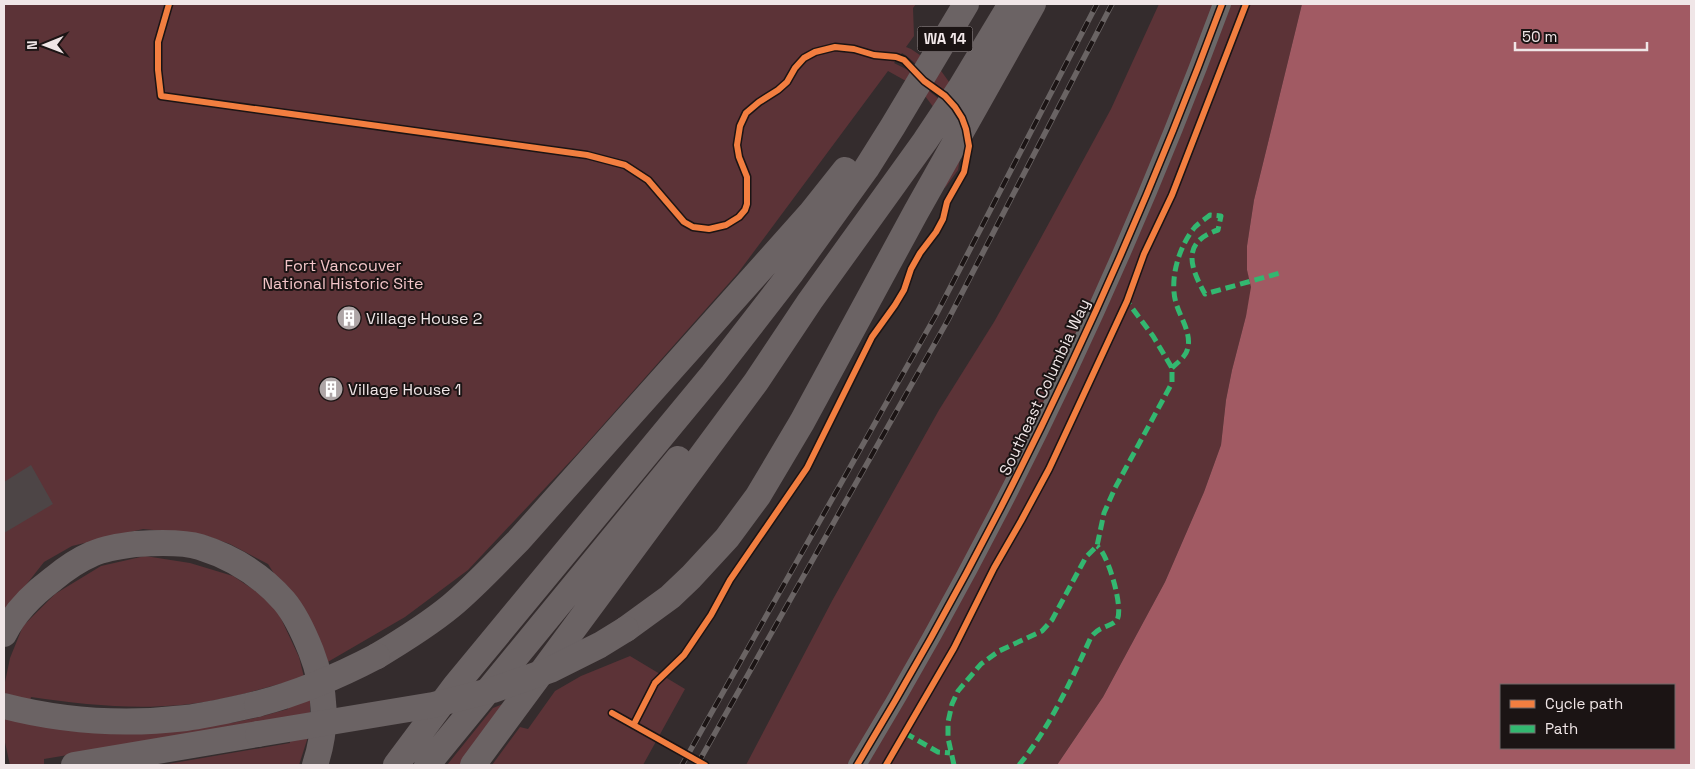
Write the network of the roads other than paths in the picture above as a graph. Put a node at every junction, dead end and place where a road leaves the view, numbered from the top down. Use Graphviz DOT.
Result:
graph roads {
  1 [pos="966,4"];
  2 [pos="1010,4"];
  3 [pos="1033,4"];
  4 [pos="1222,4"];
  5 [pos="923,74"];
  6 [pos="810,302"];
  7 [pos="4,634"];
  8 [pos="455,686"];
  9 [pos="4,706"];
  10 [pos="74,765"];
  11 [pos="315,765"];
  12 [pos="377,765"];
  13 [pos="396,765"];
  14 [pos="427,765"];
  15 [pos="474,765"];
  16 [pos="858,765"];
  1 -- 5 [label="highway, WA 14"];
  2 -- 6 [label="highway"];
  3 -- 10 [label="highway, bridge"];
  4 -- 16 [label="street, Southeast Columbia Way"];
  5 -- 8 [label="highway"];
  5 -- 9 [label="highway, bridge"];
  6 -- 14 [label="highway"];
  6 -- 15 [label="highway"];
  7 -- 11 [label="highway"];
  8 -- 12 [label="highway"];
  8 -- 13 [label="highway"];
}
